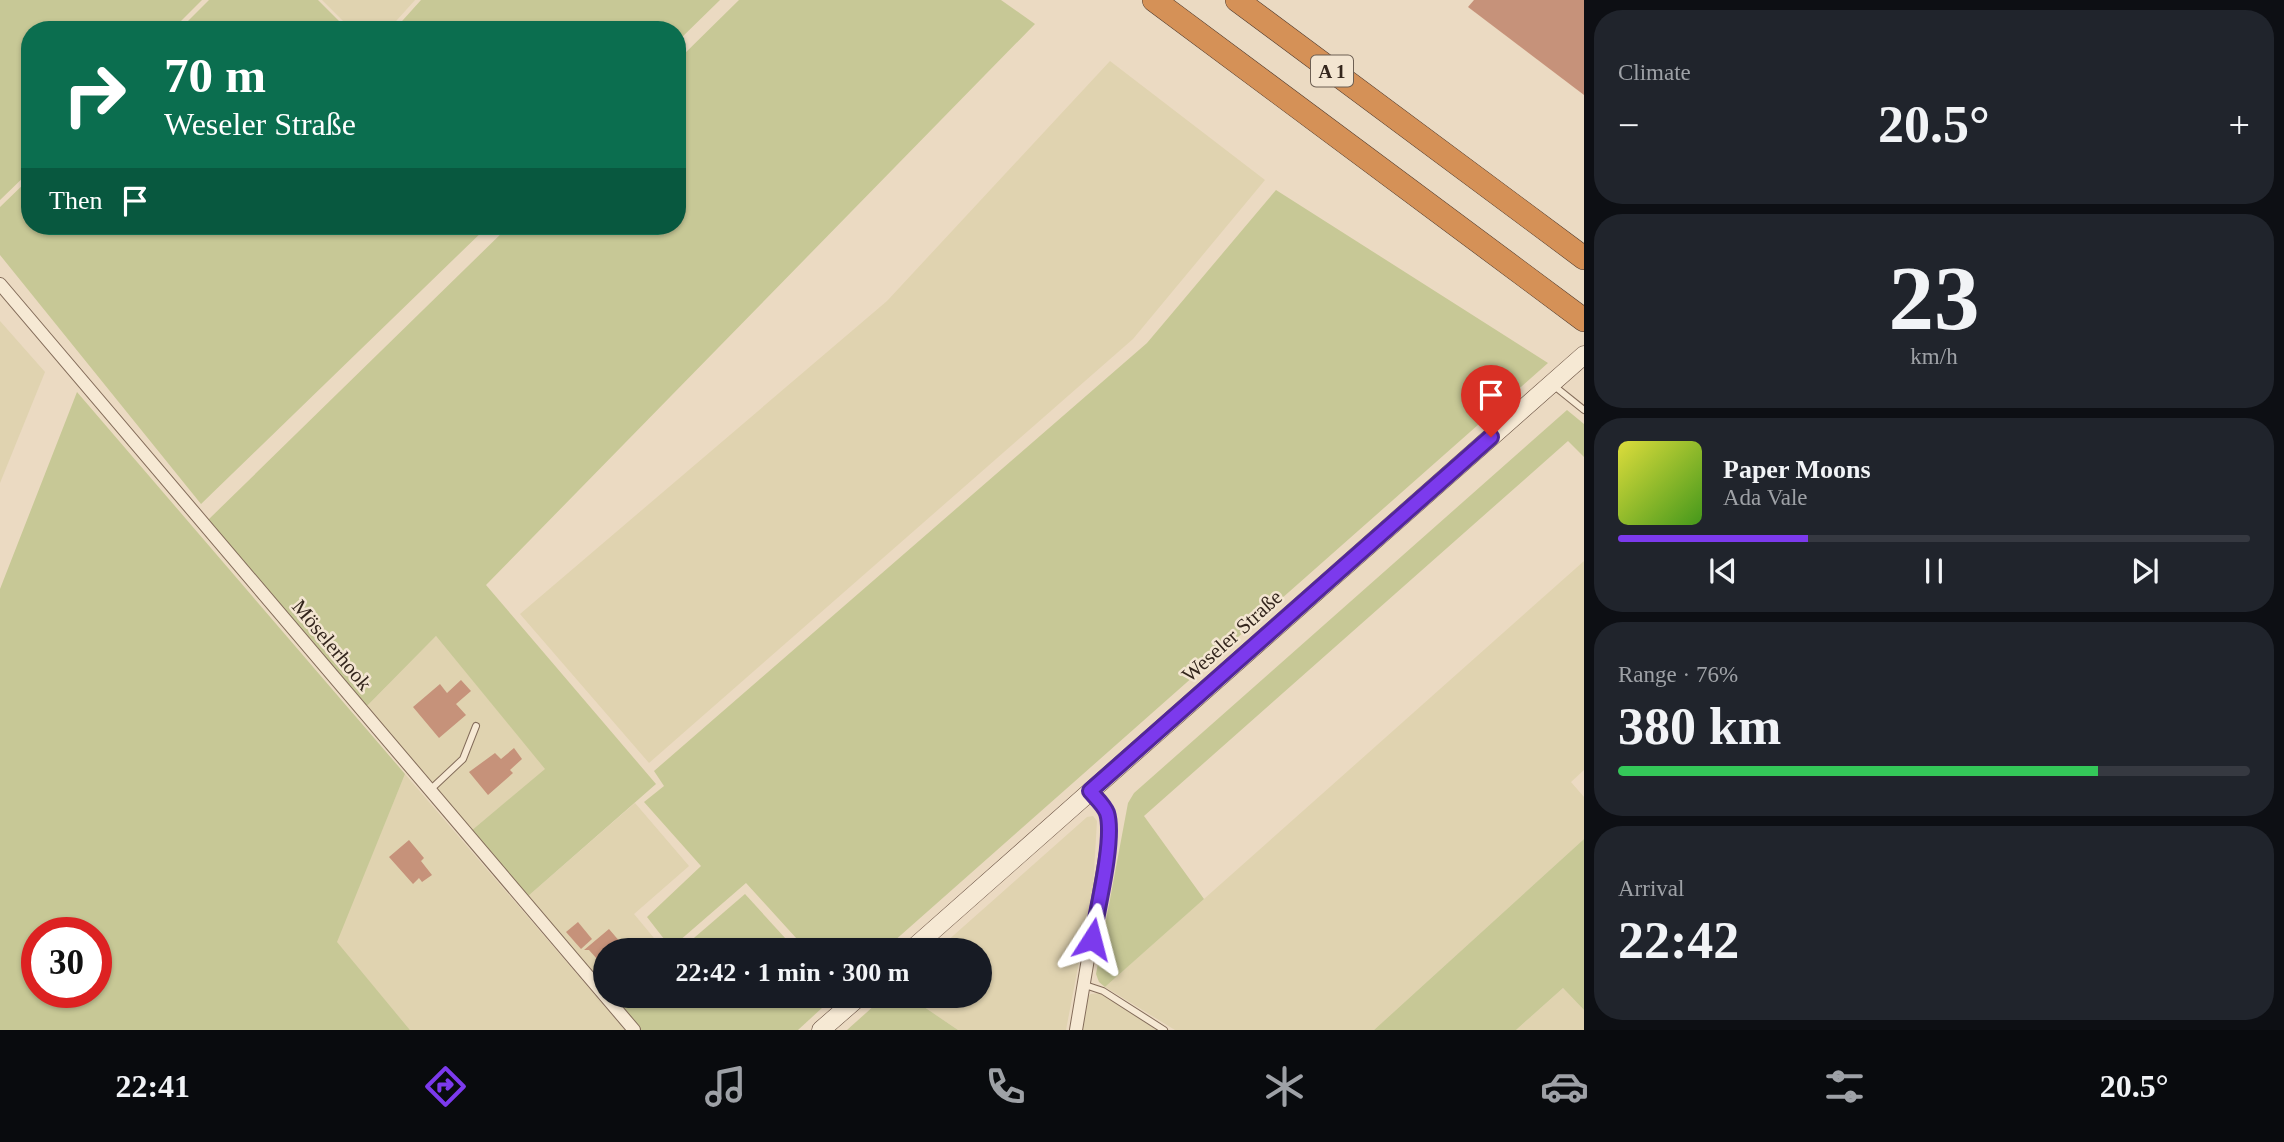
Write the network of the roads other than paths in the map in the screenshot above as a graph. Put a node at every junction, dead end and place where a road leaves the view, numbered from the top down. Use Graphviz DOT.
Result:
graph roads {
  1 [pos="1154,0"];
  2 [pos="1237,0"];
  3 [pos="1584,258"];
  4 [pos="0,284"];
  5 [pos="1584,320"];
  6 [pos="1584,355"];
  7 [pos="1552,383"];
  8 [pos="1584,410"];
  9 [pos="476,726"];
  10 [pos="430,790"];
  11 [pos="1090,791"];
  12 [pos="925,938"];
  13 [pos="1084,985"];
  14 [pos="846,1008"];
  15 [pos="634,1030"];
  16 [pos="821,1030"];
  17 [pos="1076,1030"];
  18 [pos="1164,1030"];
  1 -- 5 [label="highway, A 1"];
  2 -- 3 [label="highway, A 1"];
  4 -- 10 [label="street, Möselerhook"];
  6 -- 7 [label="main road, Weseler Straße"];
  7 -- 8 [label="lane"];
  7 -- 11 [label="main road, Weseler Straße"];
  9 -- 10 [label="lane"];
  10 -- 15 [label="street, Möselerhook"];
  11 -- 12 [label="main road, Weseler Straße"];
  11 -- 13 [label="street"];
  13 -- 17 [label="street"];
  13 -- 18 [label="lane"];
  14 -- 16 [label="main road"];
}
